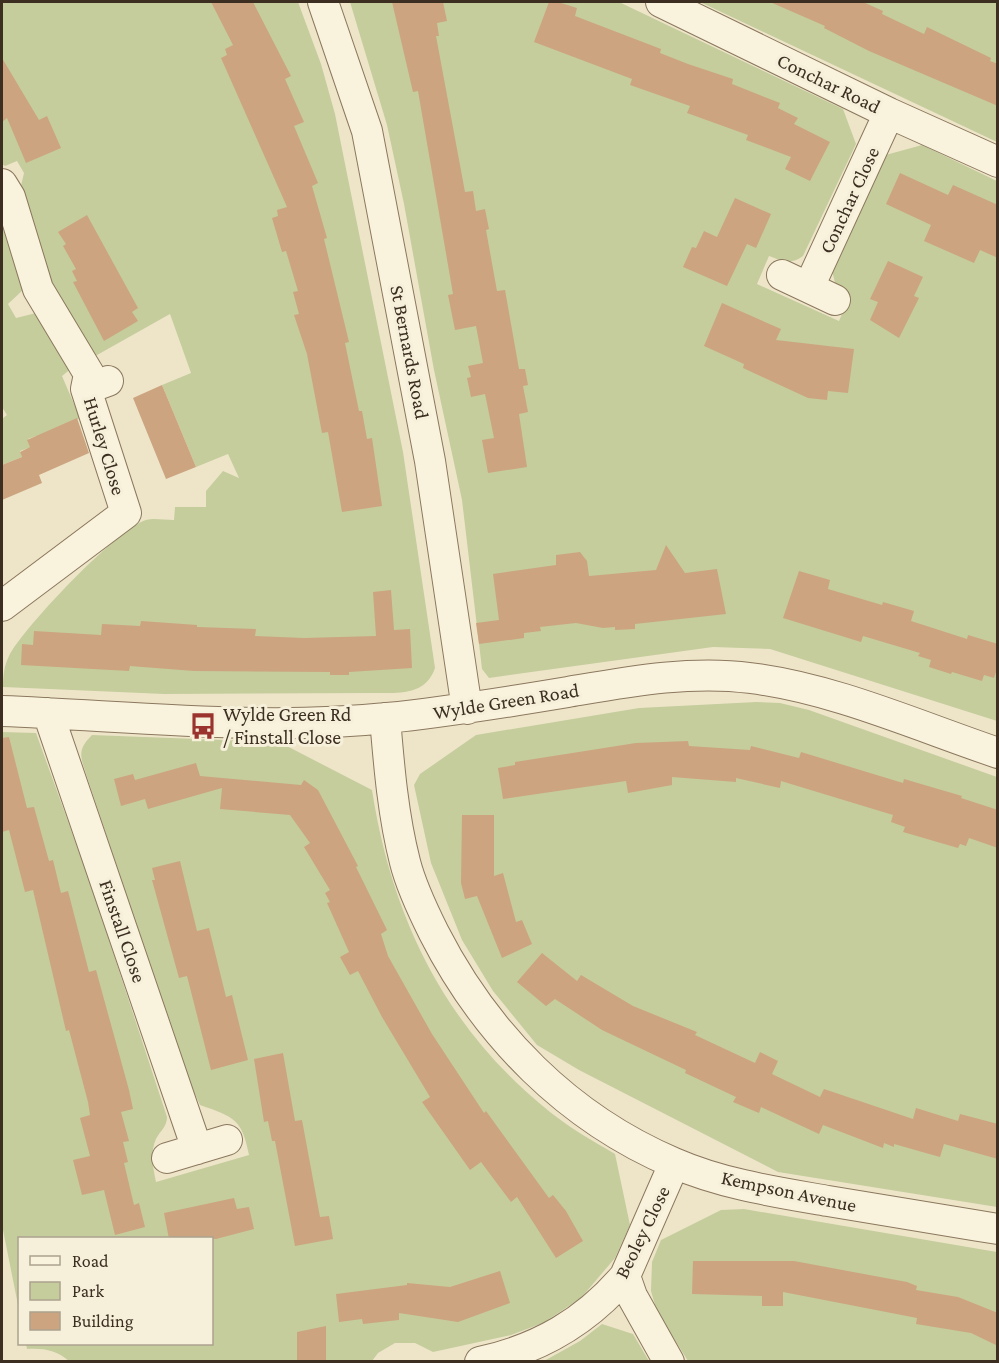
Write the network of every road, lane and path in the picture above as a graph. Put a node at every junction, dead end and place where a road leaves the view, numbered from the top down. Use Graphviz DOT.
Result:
graph roads {
  1 [pos="323,2"];
  2 [pos="661,2"];
  3 [pos="889,113"];
  4 [pos="998,162"];
  5 [pos="2,184"];
  6 [pos="782,274"];
  7 [pos="2,606"];
  8 [pos="467,709"];
  9 [pos="2,711"];
  10 [pos="48,713"];
  11 [pos="385,718"];
  12 [pos="998,753"];
  13 [pos="227,1140"];
  14 [pos="197,1149"];
  15 [pos="167,1158"];
  16 [pos="674,1164"];
  17 [pos="998,1229"];
  18 [pos="625,1276"];
  19 [pos="480,1362"];
  20 [pos="669,1362"];
  1 -- 8 [label="street, St Bernards Road"];
  2 -- 3 [label="street, Conchar Road"];
  3 -- 4 [label="street, Conchar Road"];
  3 -- 6 [label="street, Conchar Close"];
  5 -- 7 [label="street, Hurley Close"];
  8 -- 11 [label="street, Wylde Green Road"];
  8 -- 12 [label="street, Wylde Green Road"];
  9 -- 10 [label="street, Wylde Green Road"];
  10 -- 11 [label="street, Wylde Green Road"];
  10 -- 14 [label="street, Finstall Close"];
  11 -- 16 [label="street, Kempson Avenue"];
  13 -- 14 [label="street"];
  14 -- 15 [label="street"];
  16 -- 17 [label="street, Kempson Avenue"];
  16 -- 18 [label="street, Beoley Close"];
  18 -- 19 [label="street, Beoley Close"];
  18 -- 20 [label="street"];
}
